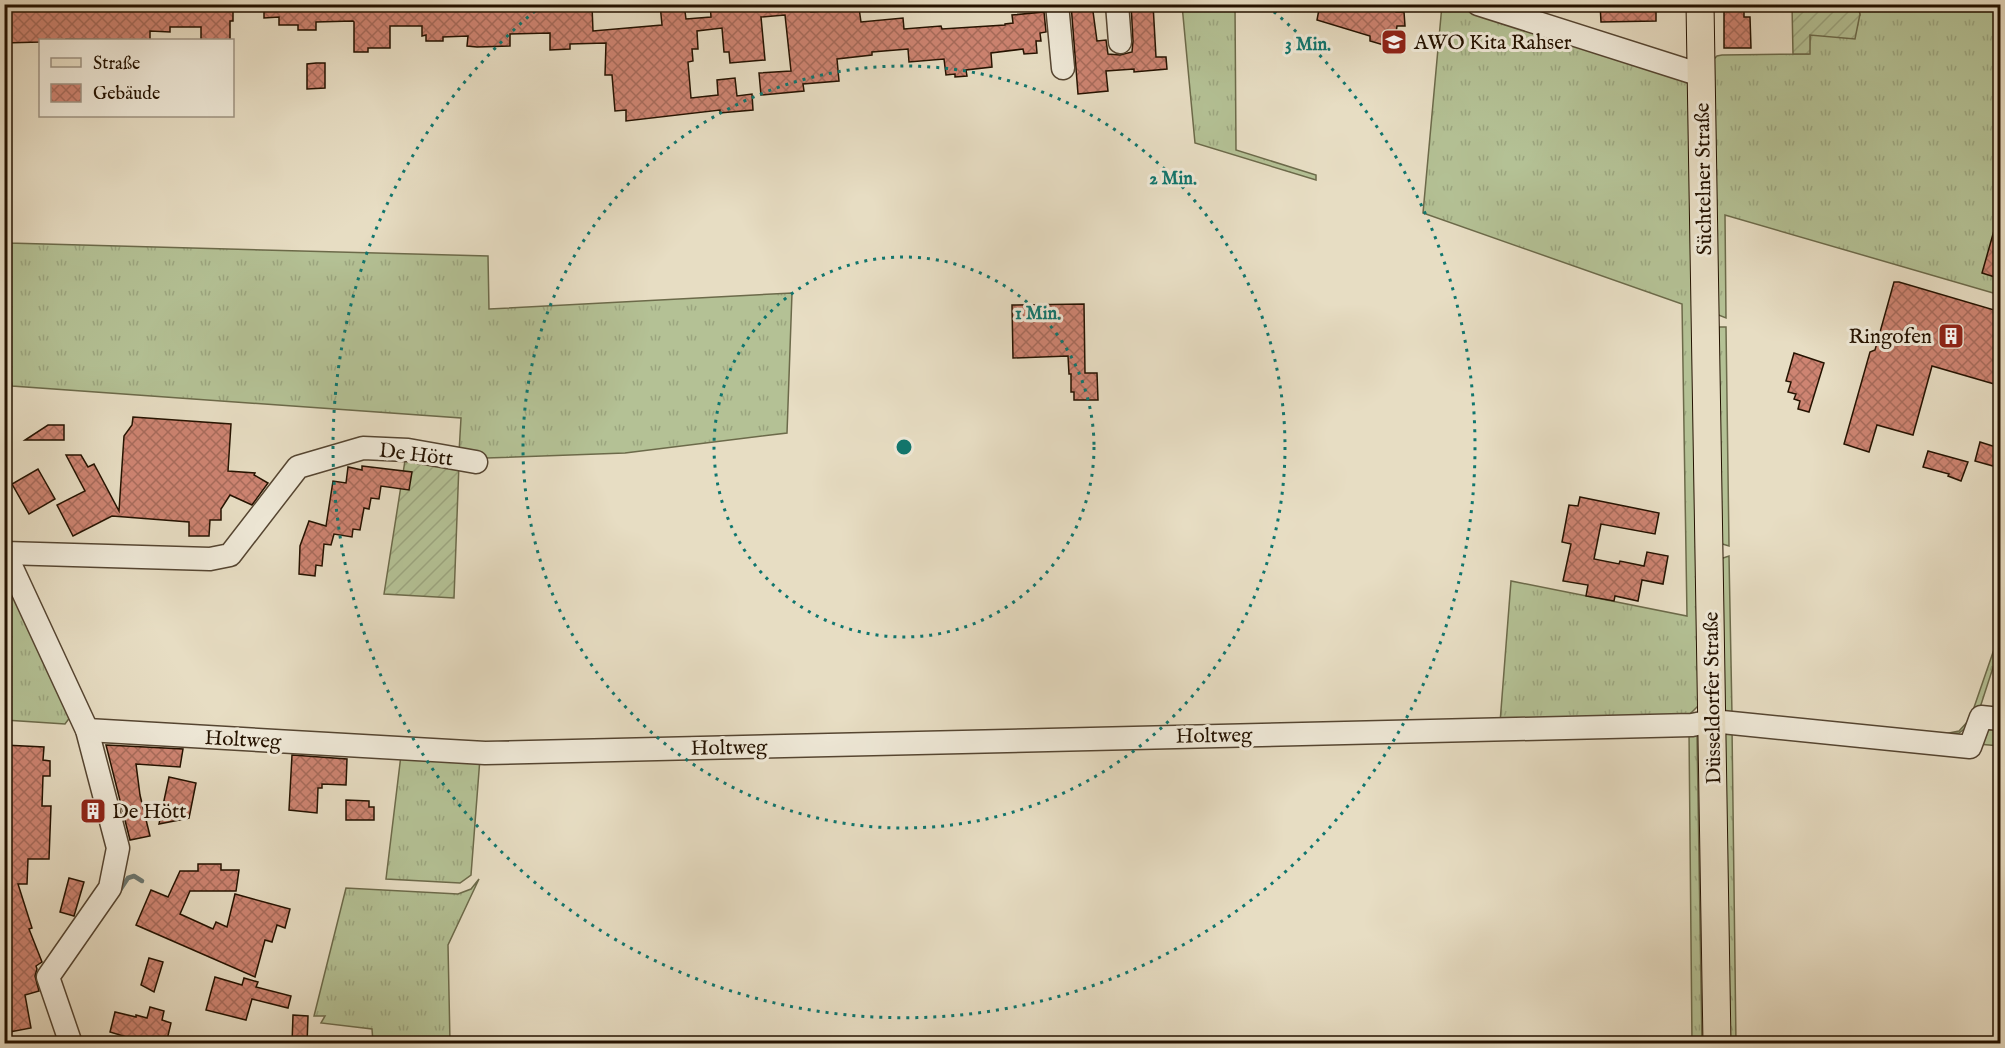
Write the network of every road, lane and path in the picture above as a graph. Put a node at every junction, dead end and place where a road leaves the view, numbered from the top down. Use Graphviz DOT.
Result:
graph roads {
  1 [pos="1057,4"];
  2 [pos="1117,4"];
  3 [pos="1478,4"];
  4 [pos="1700,4"];
  5 [pos="1120,42"];
  6 [pos="1063,68"];
  7 [pos="1701,75"];
  8 [pos="1706,353"];
  9 [pos="476,462"];
  10 [pos="5,552"];
  11 [pos="2001,719"];
  12 [pos="1712,721"];
  13 [pos="87,730"];
  14 [pos="70,1044"];
  15 [pos="1717,1044"];
  1 -- 6 [label="street"];
  2 -- 5 [label="street"];
  3 -- 7 [label="street"];
  4 -- 7 [label="main road, Süchtelner Straße"];
  7 -- 8 [label="main road, Süchtelner Straße"];
  8 -- 12 [label="main road, Düsseldorfer Straße"];
  9 -- 10 [label="street, De Hött"];
  10 -- 13 [label="street, De Hött"];
  11 -- 12 [label="street, Holtweg"];
  12 -- 13 [label="street, Holtweg"];
  12 -- 15 [label="main road, Düsseldorfer Straße"];
  13 -- 14 [label="street"];
}
